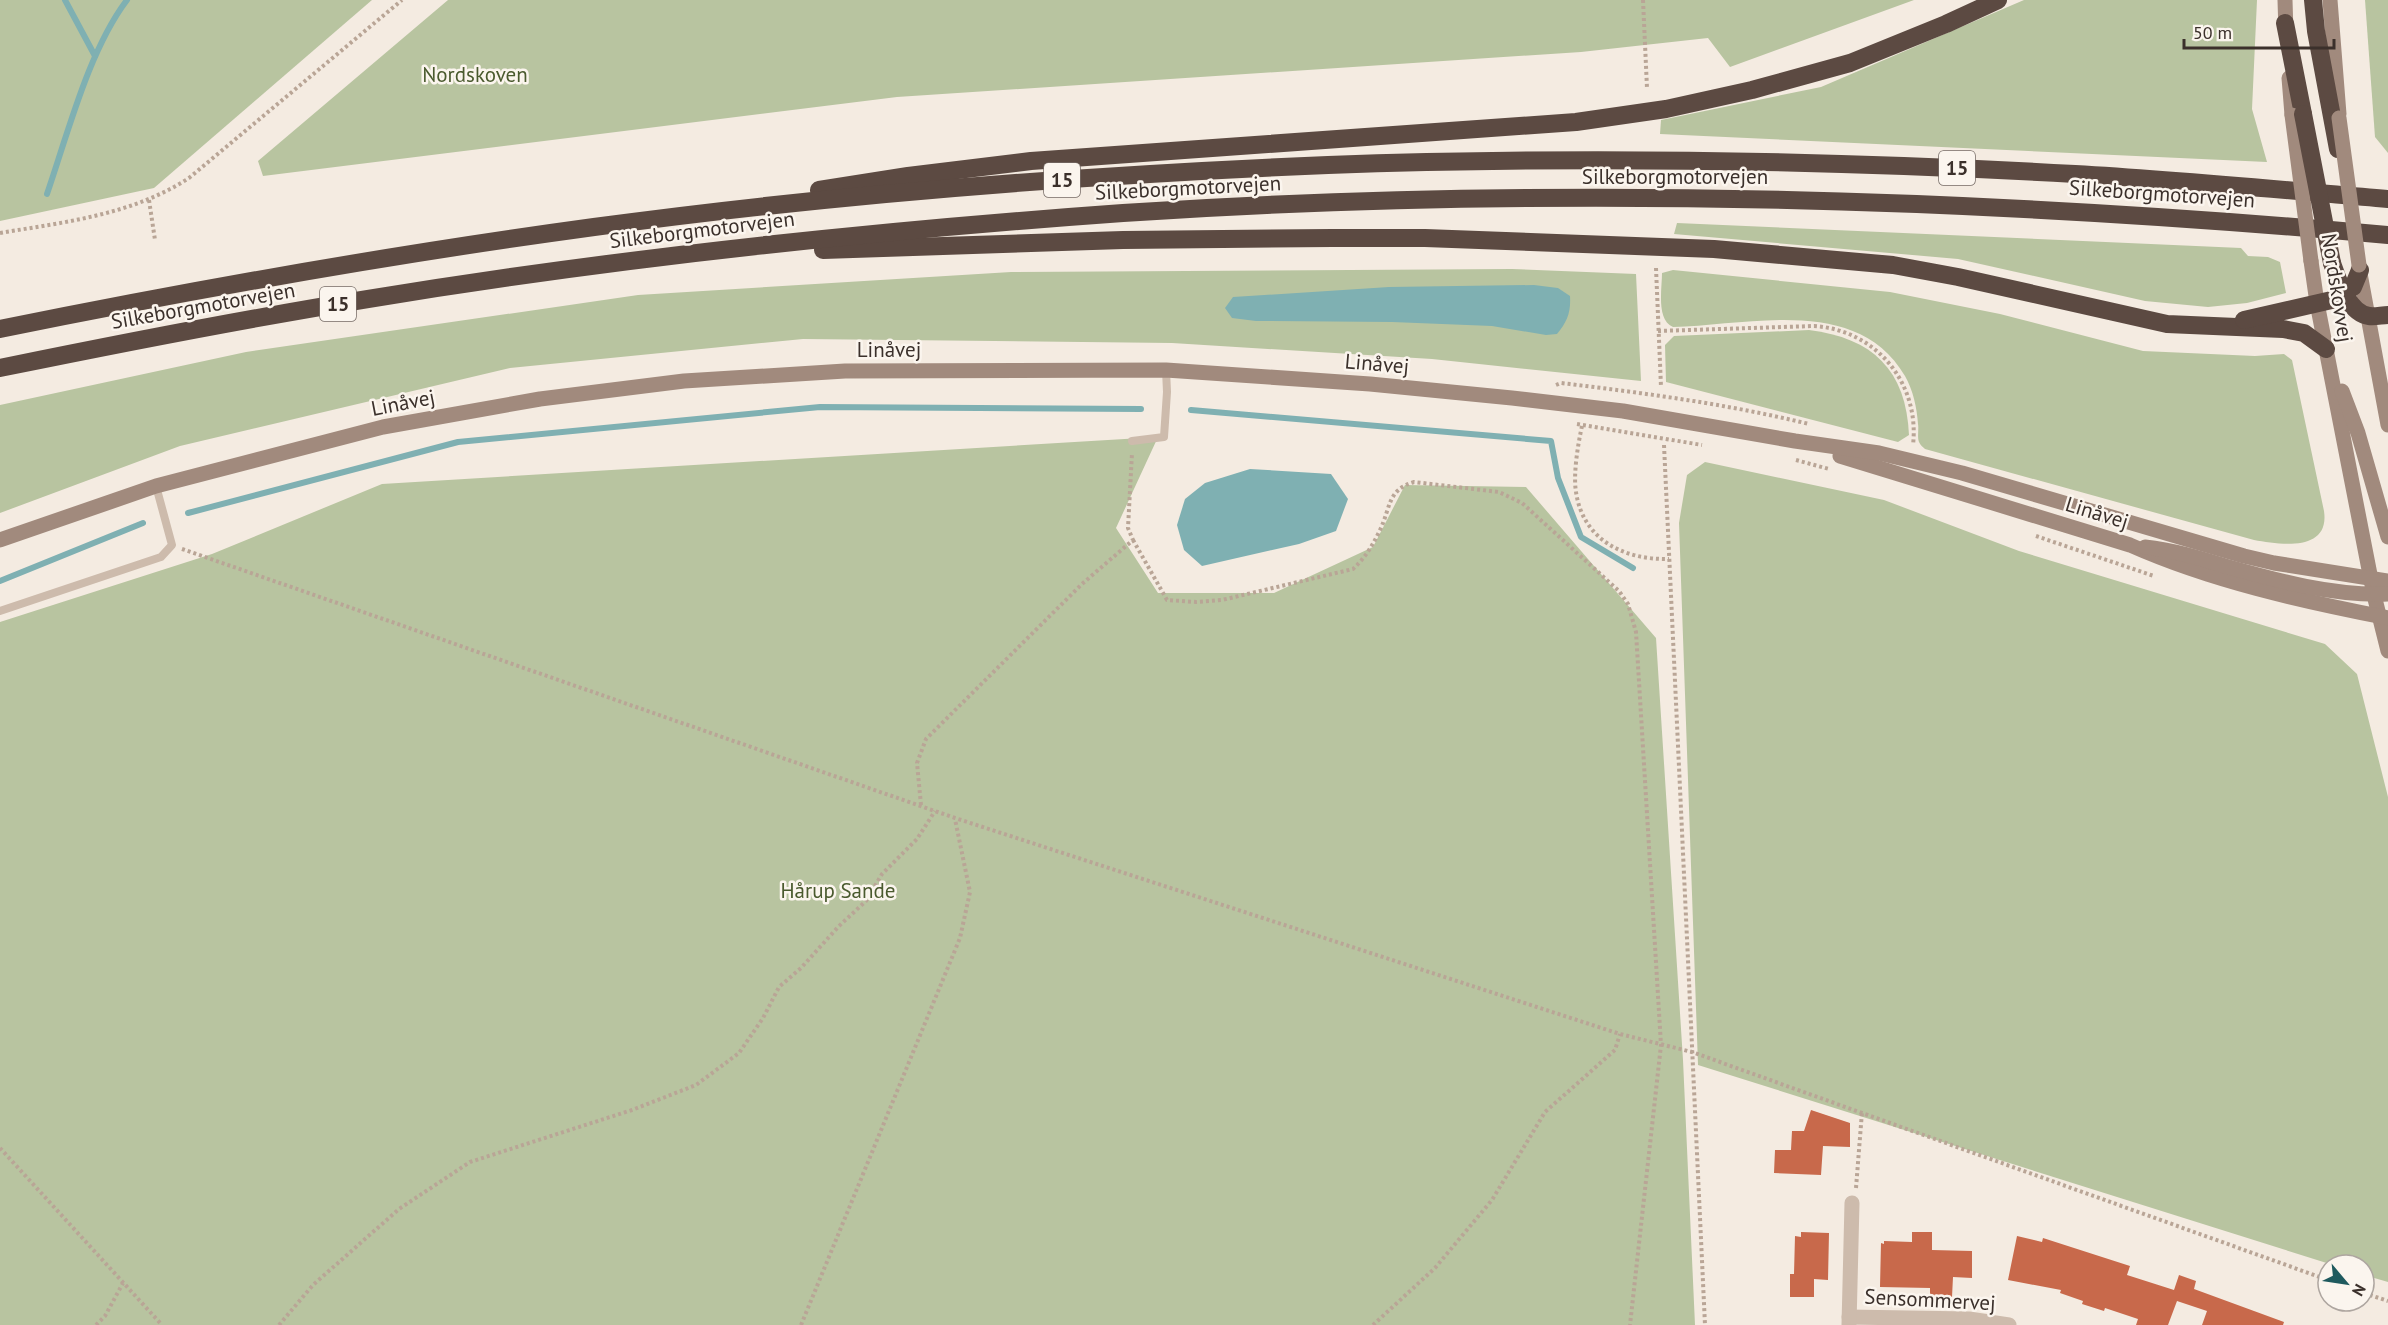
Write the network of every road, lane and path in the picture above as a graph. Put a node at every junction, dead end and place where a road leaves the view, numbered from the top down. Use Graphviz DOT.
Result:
graph roads {
  1 [pos="402,0"];
  2 [pos="1643,0"];
  3 [pos="1998,0"];
  4 [pos="2285,0"];
  5 [pos="2313,0"];
  6 [pos="2330,0"];
  7 [pos="2285,23"];
  8 [pos="1647,88"];
  9 [pos="2298,115"];
  10 [pos="2335,119"];
  11 [pos="2349,192"];
  12 [pos="2388,199"];
  13 [pos="149,200"];
  14 [pos="601,226"];
  15 [pos="0,233"];
  16 [pos="2388,235"];
  17 [pos="155,240"];
  18 [pos="678,255"];
  19 [pos="1656,268"];
  20 [pos="2359,268"];
  21 [pos="2345,294"];
  22 [pos="2317,303"];
  23 [pos="2388,315"];
  24 [pos="2368,316"];
  25 [pos="2218,326"];
  26 [pos="0,329"];
  27 [pos="1658,331"];
  28 [pos="2326,349"];
  29 [pos="0,368"];
  30 [pos="1166,370"];
  31 [pos="1661,387"];
  32 [pos="1572,422"];
  33 [pos="2388,425"];
  34 [pos="1582,426"];
  35 [pos="1132,441"];
  36 [pos="1795,441"];
  37 [pos="1664,445"];
  38 [pos="1712,446"];
  39 [pos="1913,449"];
  40 [pos="1794,460"];
  41 [pos="1839,472"];
  42 [pos="156,486"];
  43 [pos="2028,534"];
  44 [pos="2388,537"];
  45 [pos="0,540"];
  46 [pos="1133,540"];
  47 [pos="172,545"];
  48 [pos="2130,545"];
  49 [pos="1669,559"];
  50 [pos="2164,579"];
  51 [pos="2371,579"];
  52 [pos="2388,581"];
  53 [pos="2383,593"];
  54 [pos="0,611"];
  55 [pos="2383,617"];
  56 [pos="2388,651"];
  57 [pos="921,805"];
  58 [pos="935,811"];
  59 [pos="955,818"];
  60 [pos="1620,1034"];
  61 [pos="1661,1045"];
  62 [pos="1692,1052"];
  63 [pos="1862,1112"];
  64 [pos="0,1148"];
  65 [pos="1852,1203"];
  66 [pos="2316,1276"];
  67 [pos="123,1283"];
  68 [pos="1849,1321"];
  69 [pos="96,1325"];
  70 [pos="162,1325"];
  71 [pos="279,1325"];
  72 [pos="801,1325"];
  73 [pos="1373,1325"];
  74 [pos="1630,1325"];
  75 [pos="1705,1325"];
  76 [pos="2009,1325"];
  1 -- 13 [label="path"];
  2 -- 8 [label="path"];
  3 -- 14 [label="highway"];
  4 -- 7 [label="main road"];
  5 -- 10 [label="highway"];
  6 -- 10 [label="main road"];
  7 -- 9 [label="highway"];
  9 -- 21 [label="highway, bridge"];
  9 -- 22 [label="main road, Nordskovvej, bridge"];
  10 -- 11 [label="highway, bridge"];
  11 -- 20 [label="main road, Nordskovvej, bridge"];
  12 -- 14 [label="highway, Silkeborgmotorvejen / 15"];
  13 -- 15 [label="path"];
  13 -- 17 [label="path"];
  14 -- 26 [label="highway, Silkeborgmotorvejen / 15"];
  16 -- 18 [label="highway, Silkeborgmotorvejen / 15"];
  18 -- 25 [label="highway"];
  18 -- 29 [label="highway, Silkeborgmotorvejen / 15"];
  19 -- 27 [label="path"];
  20 -- 21 [label="highway"];
  20 -- 24 [label="main road, Nordskovvej"];
  21 -- 22 [label="highway"];
  21 -- 24 [label="highway"];
  22 -- 25 [label="highway"];
  22 -- 28 [label="main road, Nordskovvej"];
  23 -- 24 [label="highway"];
  24 -- 33 [label="main road, Nordskovvej"];
  25 -- 28 [label="highway"];
  27 -- 31 [label="path"];
  27 -- 39 [label="path"];
  28 -- 44 [label="main road"];
  28 -- 51 [label="main road, Nordskovvej"];
  30 -- 35 [label="lane"];
  30 -- 36 [label="main road, Linåvej"];
  30 -- 42 [label="main road, Linåvej"];
  32 -- 34 [label="path"];
  34 -- 38 [label="path"];
  34 -- 49 [label="path"];
  35 -- 46 [label="path"];
  36 -- 48 [label="main road, Linåvej"];
  36 -- 51 [label="main road, Linåvej"];
  37 -- 49 [label="path"];
  40 -- 41 [label="path"];
  42 -- 45 [label="main road, Linåvej"];
  42 -- 47 [label="lane"];
  43 -- 50 [label="path"];
  46 -- 57 [label="path"];
  46 -- 61 [label="path"];
  47 -- 54 [label="lane"];
  47 -- 57 [label="path"];
  48 -- 53 [label="main road"];
  48 -- 55 [label="main road, Linåvej"];
  49 -- 62 [label="path"];
  51 -- 52 [label="main road, Linåvej"];
  51 -- 53 [label="main road"];
  53 -- 55 [label="main road"];
  55 -- 56 [label="main road"];
  57 -- 58 [label="path"];
  58 -- 59 [label="path"];
  58 -- 71 [label="path"];
  59 -- 60 [label="path"];
  59 -- 72 [label="path"];
  60 -- 61 [label="path"];
  60 -- 73 [label="path"];
  61 -- 62 [label="path"];
  61 -- 74 [label="path"];
  62 -- 63 [label="path"];
  62 -- 75 [label="path"];
  63 -- 65 [label="path"];
  63 -- 66 [label="path"];
  64 -- 67 [label="path"];
  65 -- 68 [label="street, Sensommervej"];
  67 -- 69 [label="path"];
  67 -- 70 [label="path"];
  68 -- 76 [label="street, Sensommervej"];
}
